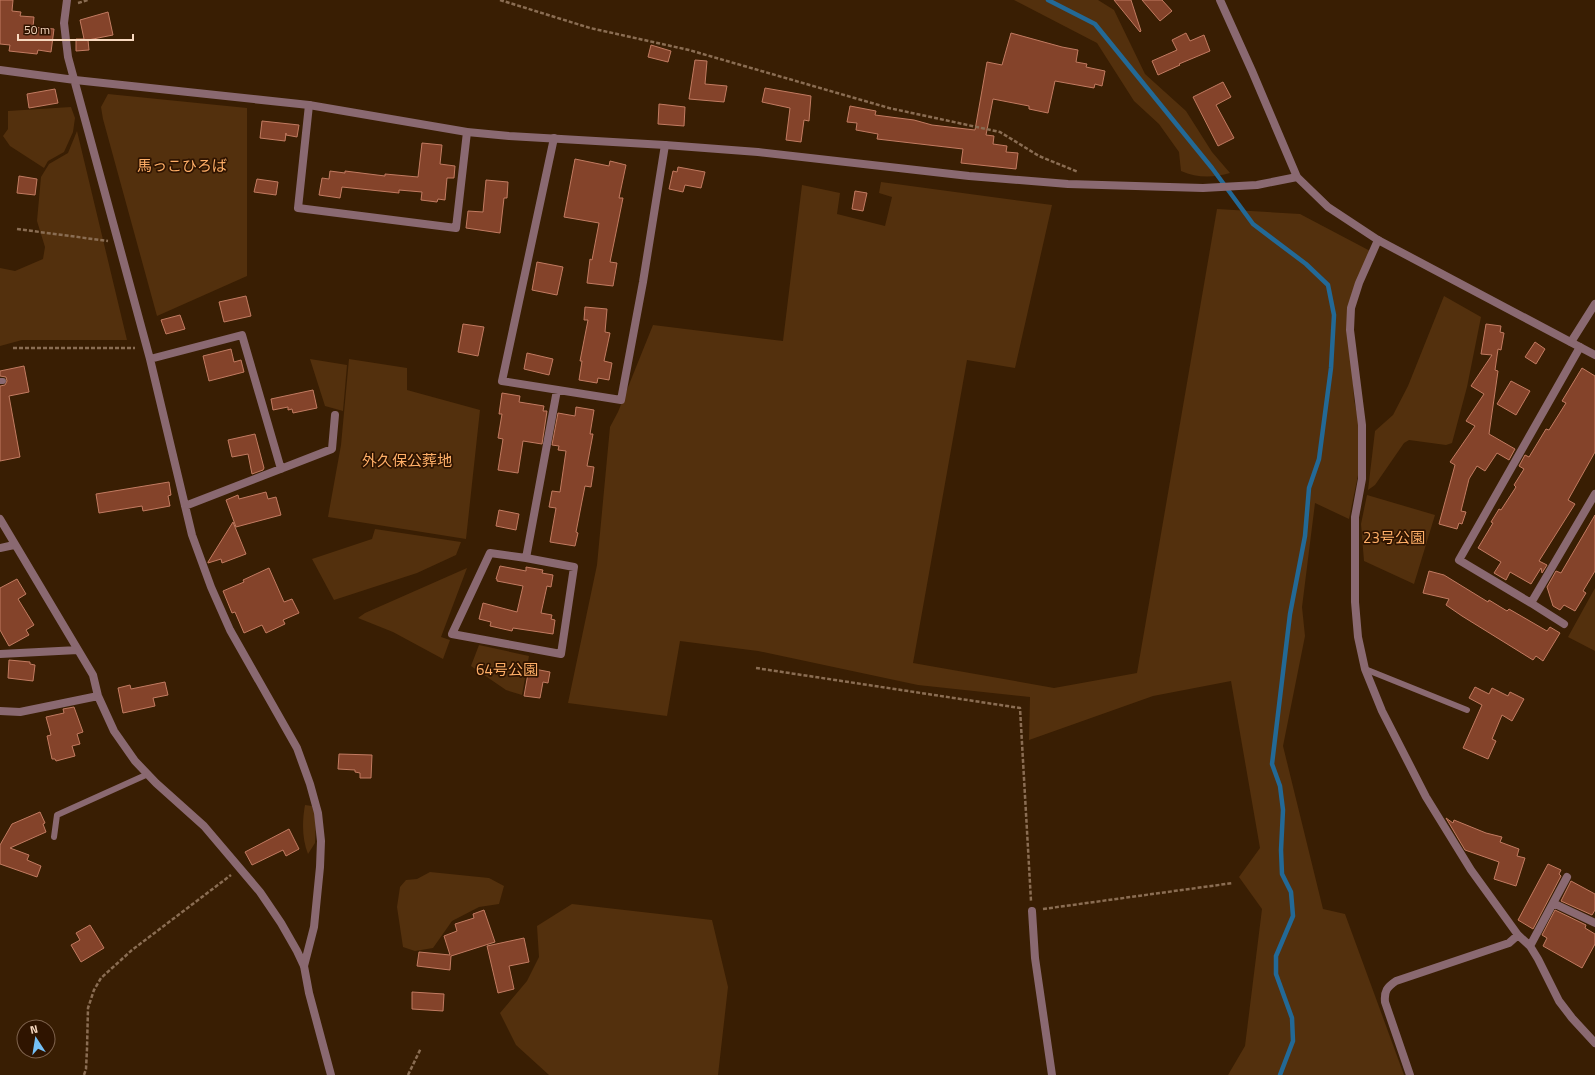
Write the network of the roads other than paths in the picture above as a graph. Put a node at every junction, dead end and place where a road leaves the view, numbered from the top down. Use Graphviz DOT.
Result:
graph roads {
  1 [pos="67,0"];
  2 [pos="1220,0"];
  3 [pos="0,70"];
  4 [pos="75,80"];
  5 [pos="309,105"];
  6 [pos="467,132"];
  7 [pos="554,138"];
  8 [pos="665,144"];
  9 [pos="1297,177"];
  10 [pos="1378,240"];
  11 [pos="1595,304"];
  12 [pos="1571,342"];
  13 [pos="1580,347"];
  14 [pos="1595,355"];
  15 [pos="150,359"];
  16 [pos="557,390"];
  17 [pos="335,415"];
  18 [pos="281,469"];
  19 [pos="1595,494"];
  20 [pos="185,506"];
  21 [pos="0,519"];
  22 [pos="14,545"];
  23 [pos="0,548"];
  24 [pos="526,558"];
  25 [pos="1532,603"];
  26 [pos="1564,624"];
  27 [pos="78,650"];
  28 [pos="0,654"];
  29 [pos="1365,669"];
  30 [pos="98,696"];
  31 [pos="1467,710"];
  32 [pos="0,711"];
  33 [pos="148,774"];
  34 [pos="54,837"];
  35 [pos="1567,877"];
  36 [pos="1553,903"];
  37 [pos="1032,911"];
  38 [pos="1595,924"];
  39 [pos="1518,935"];
  40 [pos="1530,946"];
  41 [pos="304,966"];
  42 [pos="1595,1043"];
  43 [pos="331,1075"];
  44 [pos="1052,1075"];
  45 [pos="1410,1075"];
  1 -- 4 [label="street"];
  2 -- 9 [label="street"];
  3 -- 4 [label="street"];
  4 -- 5 [label="street"];
  4 -- 15 [label="street"];
  5 -- 6 [label="street"];
  5 -- 6 [label="street"];
  6 -- 7 [label="street"];
  7 -- 8 [label="street"];
  7 -- 16 [label="street"];
  8 -- 9 [label="street"];
  8 -- 16 [label="street"];
  9 -- 10 [label="street"];
  10 -- 12 [label="street"];
  10 -- 29 [label="street"];
  11 -- 12 [label="street"];
  12 -- 13 [label="street"];
  13 -- 14 [label="street"];
  13 -- 25 [label="street"];
  15 -- 18 [label="street"];
  15 -- 20 [label="street"];
  16 -- 24 [label="street"];
  17 -- 18 [label="street"];
  18 -- 20 [label="street"];
  19 -- 25 [label="street"];
  20 -- 41 [label="street"];
  21 -- 22 [label="street"];
  22 -- 23 [label="street"];
  22 -- 27 [label="street"];
  24 -- 24 [label="street"];
  25 -- 26 [label="street"];
  27 -- 28 [label="street"];
  27 -- 30 [label="street"];
  29 -- 31 [label="lane"];
  29 -- 39 [label="street"];
  30 -- 32 [label="street"];
  30 -- 33 [label="street"];
  33 -- 34 [label="lane"];
  33 -- 41 [label="street"];
  35 -- 36 [label="street"];
  36 -- 38 [label="street"];
  36 -- 40 [label="street"];
  37 -- 44 [label="street"];
  39 -- 40 [label="street"];
  39 -- 45 [label="street"];
  40 -- 42 [label="street"];
  41 -- 43 [label="street"];
}
